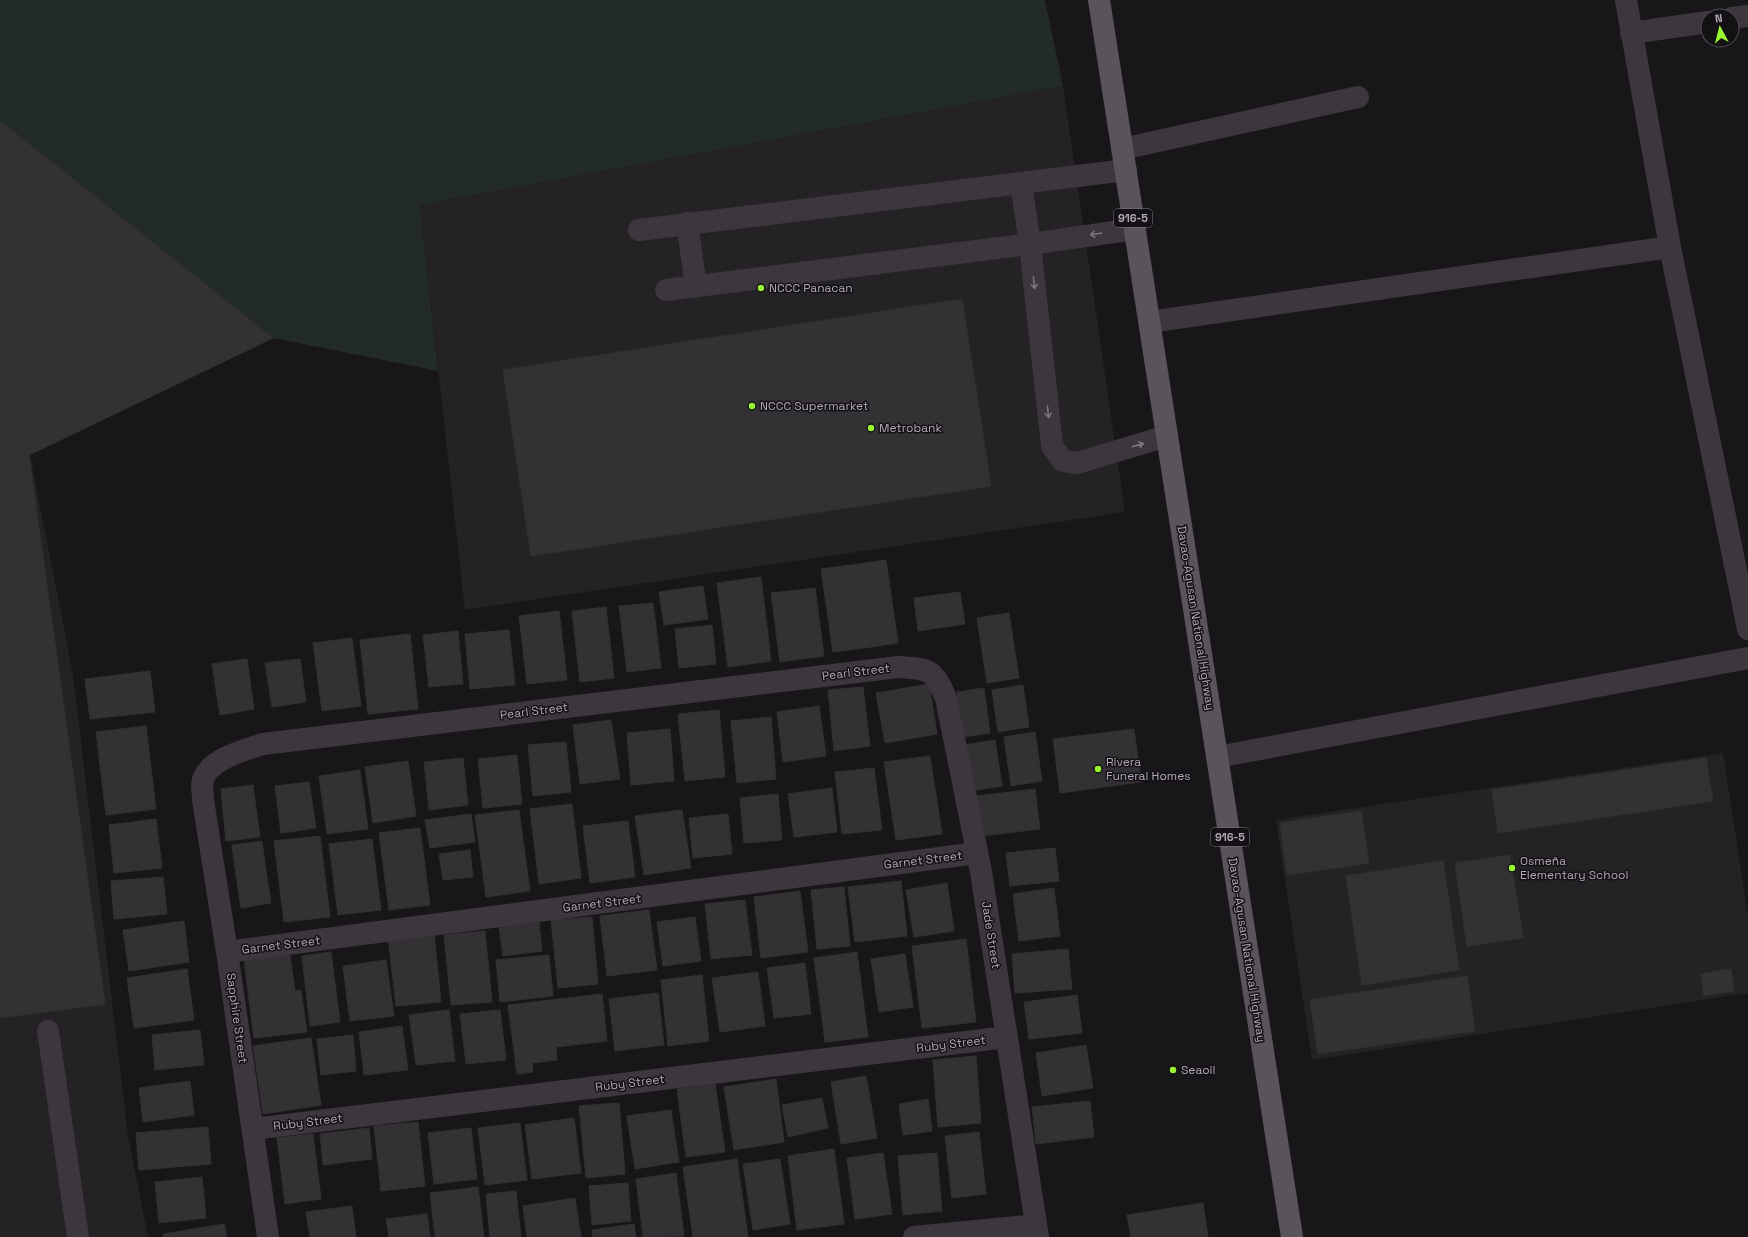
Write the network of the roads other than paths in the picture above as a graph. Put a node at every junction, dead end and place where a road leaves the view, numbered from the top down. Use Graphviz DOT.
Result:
graph roads {
  1 [pos="1099,0"];
  2 [pos="1626,0"];
  3 [pos="1700,23"];
  4 [pos="1632,33"];
  5 [pos="1358,97"];
  6 [pos="1122,149"];
  7 [pos="1126,170"];
  8 [pos="1021,183"];
  9 [pos="687,223"];
  10 [pos="1135,228"];
  11 [pos="639,230"];
  12 [pos="1030,244"];
  13 [pos="1670,247"];
  14 [pos="696,286"];
  15 [pos="666,290"];
  16 [pos="1149,322"];
  17 [pos="1167,436"];
  18 [pos="1748,629"];
  19 [pos="1748,658"];
  20 [pos="898,667"];
  21 [pos="1217,757"];
  22 [pos="203,800"];
  23 [pos="977,853"];
  24 [pos="227,952"];
  25 [pos="48,1031"];
  26 [pos="1007,1037"];
  27 [pos="253,1129"];
  28 [pos="1037,1231"];
  29 [pos="78,1237"];
  30 [pos="268,1237"];
  31 [pos="914,1237"];
  32 [pos="1292,1237"];
  1 -- 6 [label="main road, Davao-Agusan National Highway / 916-5"];
  2 -- 4 [label="street"];
  3 -- 4 [label="street"];
  4 -- 13 [label="street"];
  5 -- 6 [label="street"];
  6 -- 7 [label="main road, Davao-Agusan National Highway / 916-5"];
  7 -- 8 [label="street"];
  7 -- 10 [label="main road, Davao-Agusan National Highway / 916-5"];
  8 -- 9 [label="street"];
  8 -- 12 [label="street"];
  9 -- 11 [label="street"];
  9 -- 14 [label="street"];
  10 -- 12 [label="street, one-way"];
  10 -- 16 [label="main road, Davao-Agusan National Highway / 916-5"];
  12 -- 14 [label="street"];
  12 -- 17 [label="street, one-way"];
  13 -- 16 [label="street"];
  13 -- 18 [label="street"];
  14 -- 15 [label="street"];
  16 -- 17 [label="main road, Davao-Agusan National Highway / 916-5"];
  17 -- 21 [label="main road, Davao-Agusan National Highway / 916-5"];
  19 -- 21 [label="street"];
  20 -- 22 [label="street, Pearl Street"];
  20 -- 23 [label="street, Jade Street"];
  21 -- 32 [label="main road, Davao-Agusan National Highway / 916-5"];
  22 -- 24 [label="street, Sapphire Street"];
  23 -- 24 [label="street, Garnet Street"];
  23 -- 26 [label="street, Jade Street"];
  24 -- 27 [label="street, Sapphire Street"];
  25 -- 29 [label="street"];
  26 -- 27 [label="street, Ruby Street"];
  26 -- 28 [label="street, Jade Street"];
  27 -- 30 [label="street, Sapphire Street"];
  28 -- 31 [label="street"];
}
